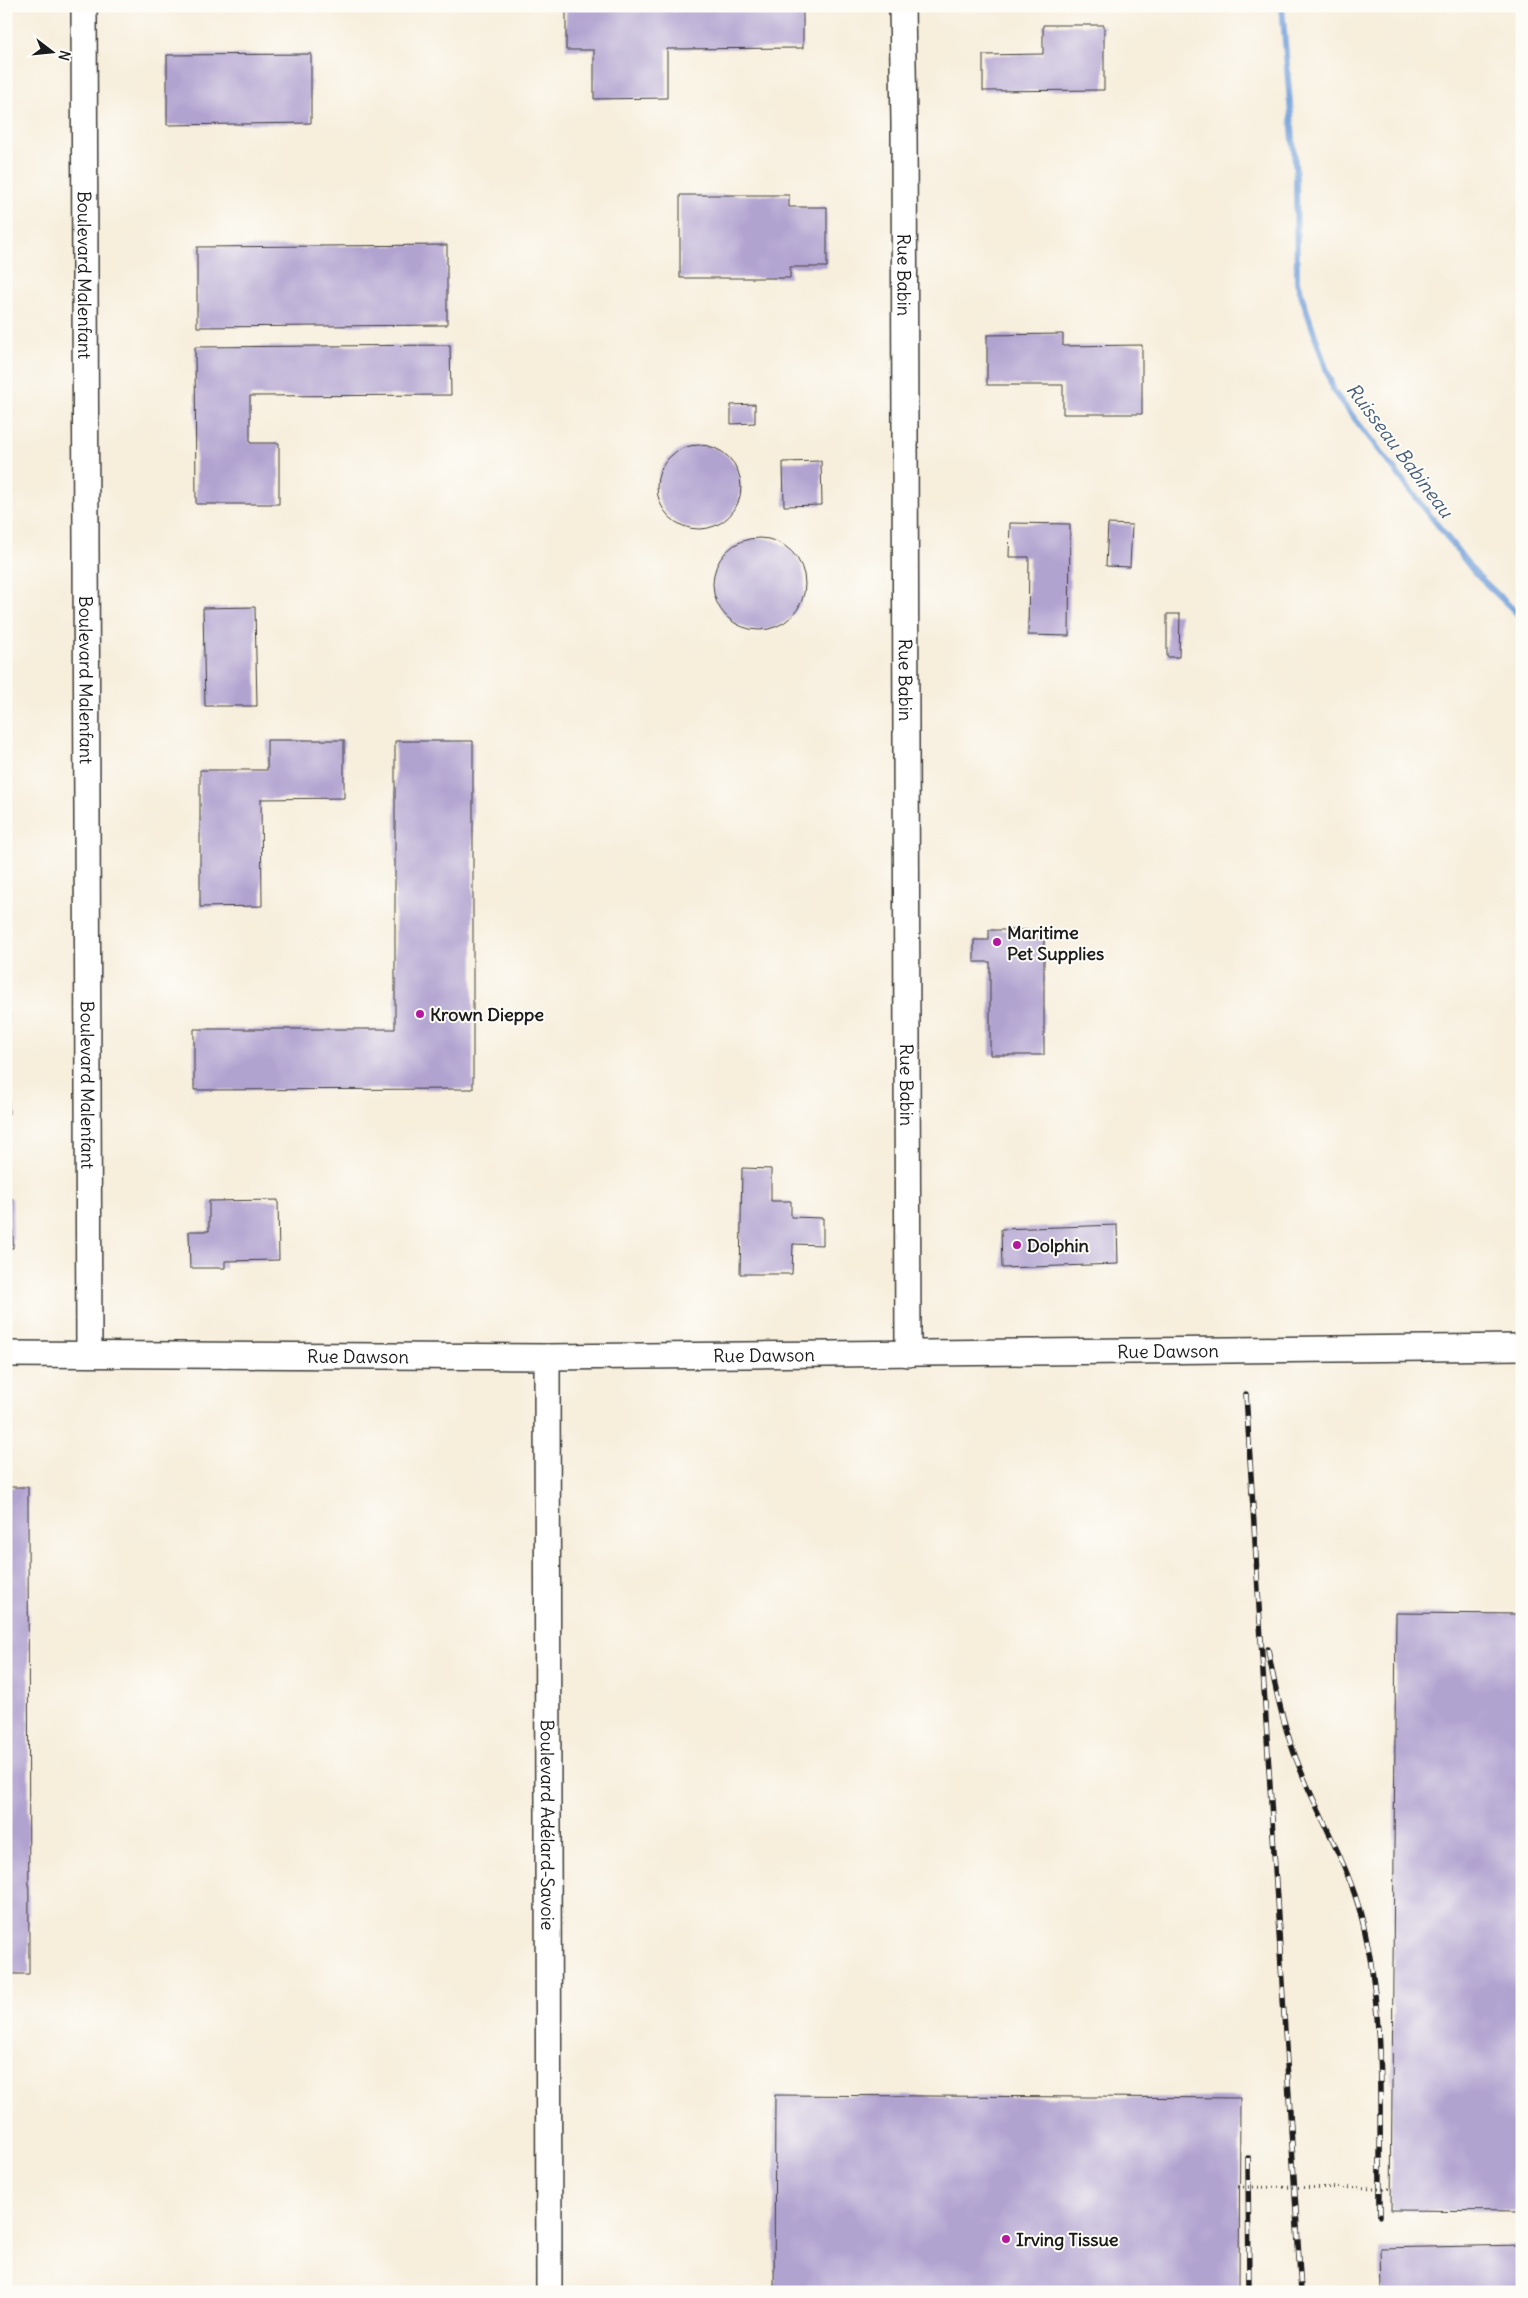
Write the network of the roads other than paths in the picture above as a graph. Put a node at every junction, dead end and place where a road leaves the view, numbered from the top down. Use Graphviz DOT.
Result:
graph roads {
  1 [pos="84,6"];
  2 [pos="902,6"];
  3 [pos="1522,1347"];
  4 [pos="6,1354"];
  5 [pos="89,1354"];
  6 [pos="908,1354"];
  7 [pos="547,1357"];
  8 [pos="549,2292"];
  1 -- 5 [label="street, Boulevard Malenfant"];
  2 -- 6 [label="street, Rue Babin"];
  3 -- 6 [label="street, Rue Dawson"];
  4 -- 5 [label="street, Rue Dawson"];
  5 -- 7 [label="street, Rue Dawson"];
  6 -- 7 [label="street, Rue Dawson"];
  7 -- 8 [label="street, Boulevard Adélard-Savoie"];
}
